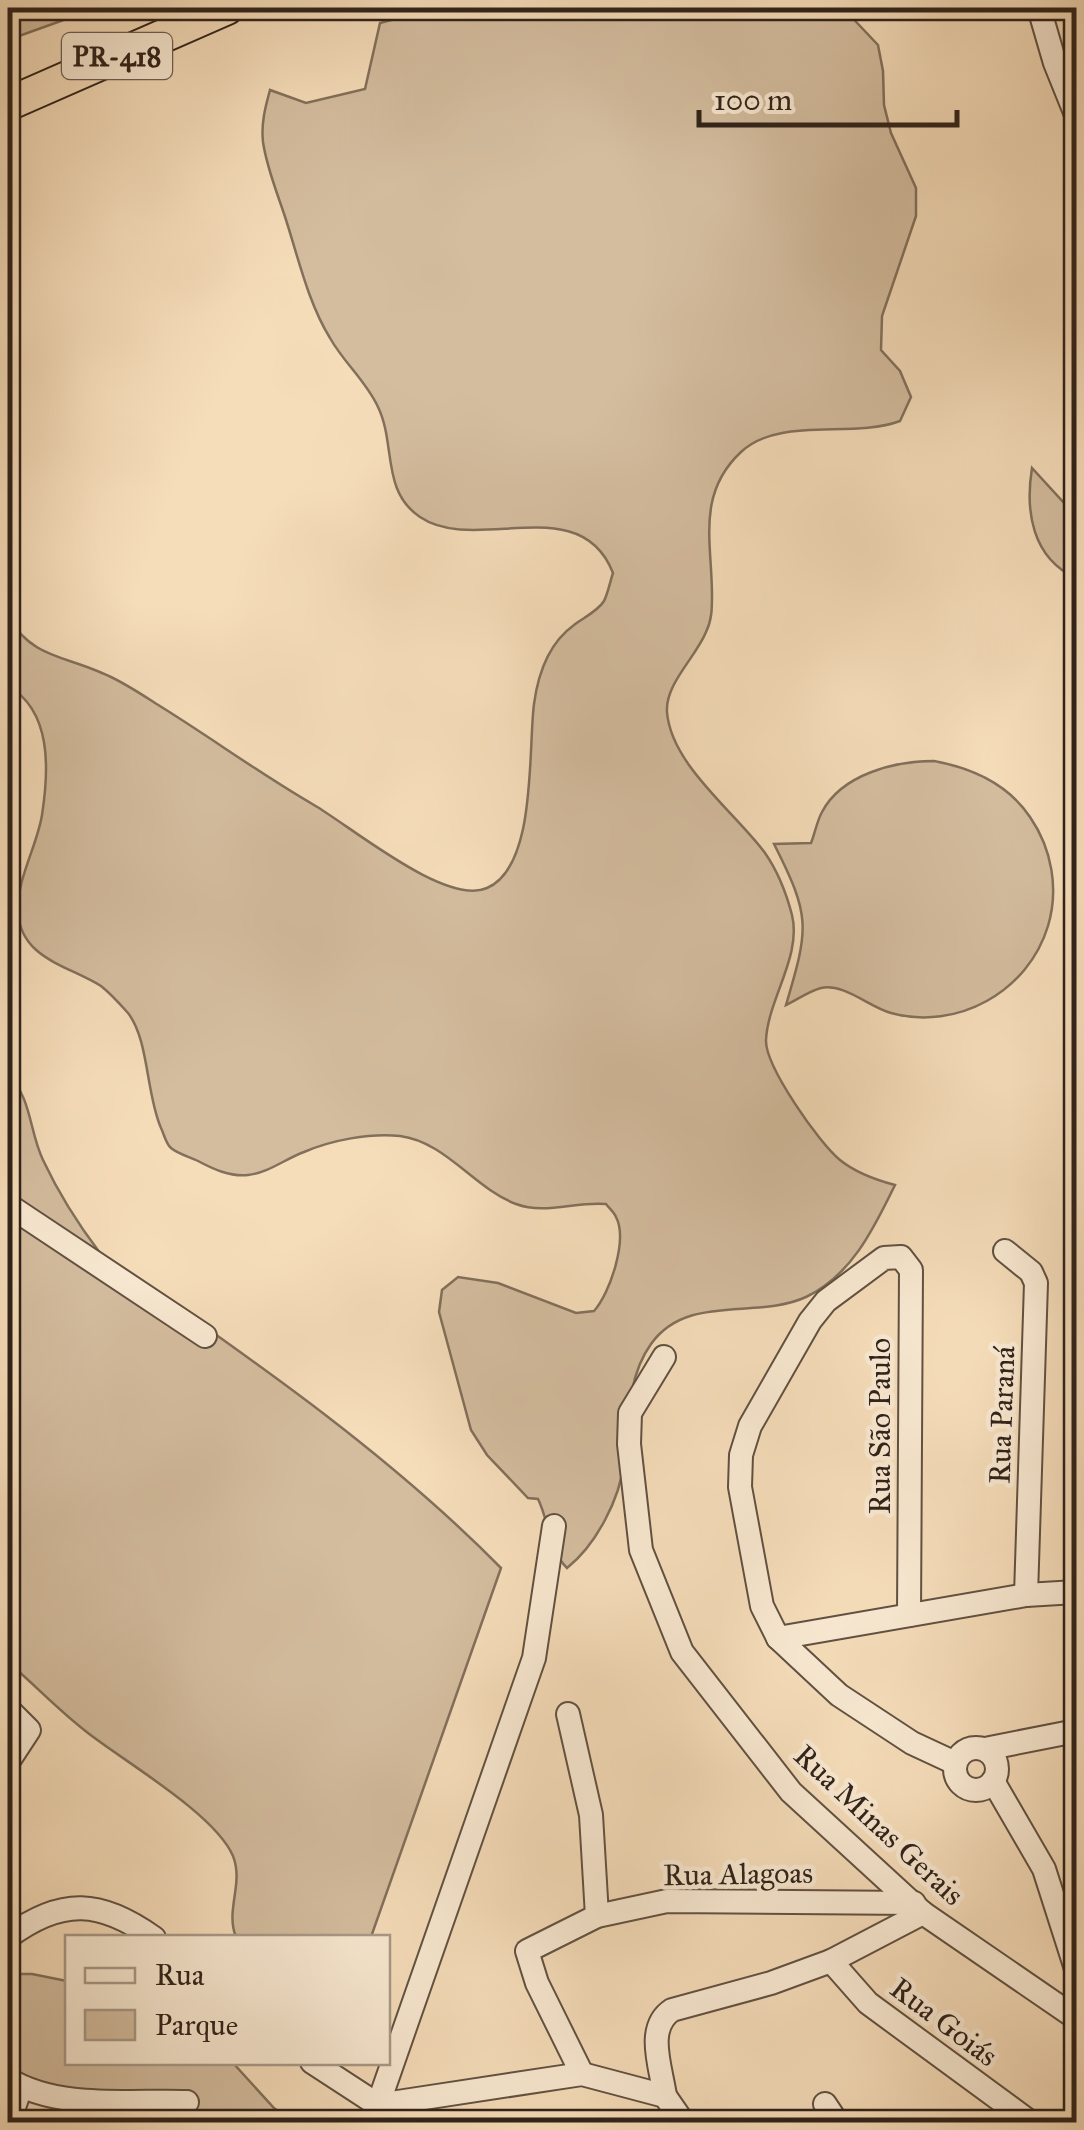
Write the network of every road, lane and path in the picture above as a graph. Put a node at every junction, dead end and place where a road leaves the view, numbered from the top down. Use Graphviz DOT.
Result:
graph roads {
  1 [pos="228,8"];
  2 [pos="1039,8"];
  3 [pos="8,104"];
  4 [pos="1076,115"];
  5 [pos="8,1205"];
  6 [pos="1005,1251"];
  7 [pos="205,1336"];
  8 [pos="664,1357"];
  9 [pos="554,1526"];
  10 [pos="1076,1592"];
  11 [pos="1026,1595"];
  12 [pos="909,1614"];
  13 [pos="778,1638"];
  14 [pos="8,1709"];
  15 [pos="568,1714"];
  16 [pos="1076,1731"];
  17 [pos="984,1749"];
  18 [pos="8,1762"];
  19 [pos="955,1763"];
  20 [pos="993,1781"];
  21 [pos="918,1908"];
  22 [pos="596,1916"];
  23 [pos="149,1935"];
  24 [pos="8,1938"];
  25 [pos="831,1961"];
  26 [pos="1076,1969"];
  27 [pos="1076,2018"];
  28 [pos="316,2065"];
  29 [pos="582,2074"];
  30 [pos="14,2083"];
  31 [pos="665,2096"];
  32 [pos="187,2102"];
  33 [pos="375,2114"];
  34 [pos="678,2121"];
  35 [pos="8,2122"];
  36 [pos="1030,2122"];
  1 -- 3 [label="highway, PR-418"];
  2 -- 4 [label="street"];
  5 -- 7 [label="street"];
  6 -- 11 [label="street, Rua Paraná"];
  8 -- 21 [label="street, Rua Minas Gerais"];
  9 -- 33 [label="street"];
  10 -- 11 [label="street"];
  11 -- 12 [label="street"];
  12 -- 13 [label="street"];
  12 -- 13 [label="street, Rua São Paulo"];
  13 -- 19 [label="street"];
  14 -- 18 [label="street"];
  15 -- 22 [label="street"];
  16 -- 17 [label="street"];
  17 -- 19 [label="street"];
  17 -- 20 [label="street"];
  19 -- 20 [label="street"];
  20 -- 26 [label="street"];
  21 -- 22 [label="street, Rua Alagoas"];
  21 -- 25 [label="street"];
  21 -- 27 [label="street, Rua Minas Gerais"];
  22 -- 29 [label="street, Rua Alagoas"];
  23 -- 24 [label="street"];
  25 -- 31 [label="street"];
  25 -- 36 [label="street, Rua Goiás"];
  28 -- 33 [label="street"];
  29 -- 31 [label="street"];
  29 -- 33 [label="street"];
  30 -- 32 [label="street"];
  30 -- 35 [label="street"];
  31 -- 34 [label="street"];
}
